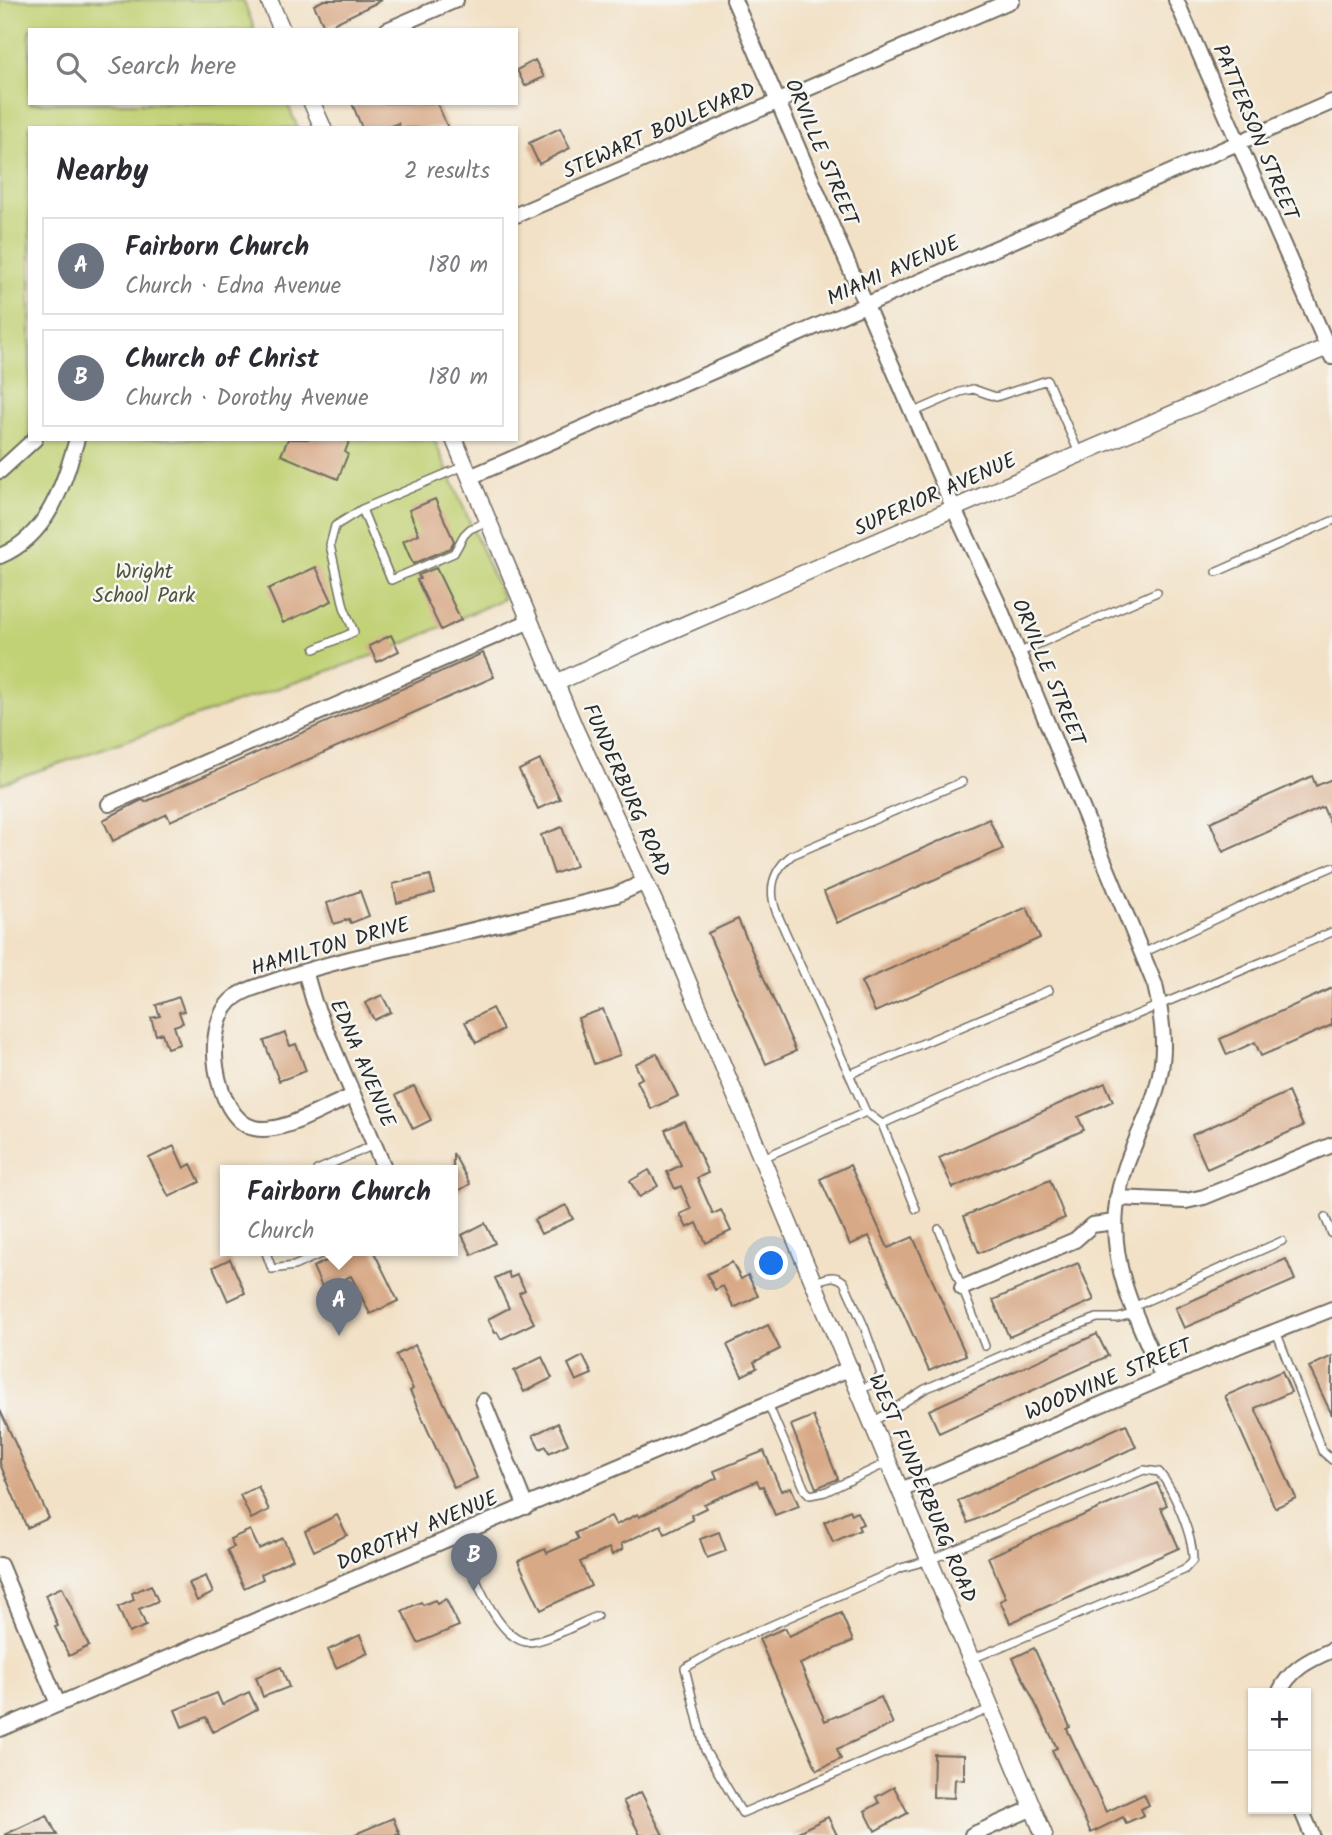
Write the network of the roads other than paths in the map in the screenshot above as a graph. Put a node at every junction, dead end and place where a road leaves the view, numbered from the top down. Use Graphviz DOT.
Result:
graph roads {
  1 [pos="269,0"];
  2 [pos="456,0"];
  3 [pos="734,0"];
  4 [pos="1012,0"];
  5 [pos="1177,0"];
  6 [pos="281,28"];
  7 [pos="392,28"];
  8 [pos="777,102"];
  9 [pos="1332,102"];
  10 [pos="313,105"];
  11 [pos="322,126"];
  12 [pos="1238,143"];
  13 [pos="518,214"];
  14 [pos="866,305"];
  15 [pos="1330,350"];
  16 [pos="912,413"];
  17 [pos="33,441"];
  18 [pos="76,441"];
  19 [pos="455,441"];
  20 [pos="1080,453"];
  21 [pos="0,471"];
  22 [pos="468,472"];
  23 [pos="362,509"];
  24 [pos="954,509"];
  25 [pos="488,521"];
  26 [pos="1332,521"];
  27 [pos="0,556"];
  28 [pos="1217,572"];
  29 [pos="1157,592"];
  30 [pos="530,621"];
  31 [pos="315,649"];
  32 [pos="1018,653"];
  33 [pos="556,683"];
  34 [pos="962,782"];
  35 [pos="109,804"];
  36 [pos="1332,867"];
  37 [pos="645,882"];
  38 [pos="1332,932"];
  39 [pos="1143,953"];
  40 [pos="305,971"];
  41 [pos="1049,990"];
  42 [pos="1160,1007"];
  43 [pos="850,1074"];
  44 [pos="353,1096"];
  45 [pos="866,1112"];
  46 [pos="882,1125"];
  47 [pos="374,1145"];
  48 [pos="1332,1145"];
  49 [pos="763,1158"];
  50 [pos="328,1165"];
  51 [pos="383,1165"];
  52 [pos="1117,1198"];
  53 [pos="916,1209"];
  54 [pos="1325,1217"];
  55 [pos="1115,1222"];
  56 [pos="939,1229"];
  57 [pos="1332,1234"];
  58 [pos="1282,1241"];
  59 [pos="267,1256"];
  60 [pos="316,1256"];
  61 [pos="815,1282"];
  62 [pos="962,1288"];
  63 [pos="1332,1309"];
  64 [pos="1134,1310"];
  65 [pos="1276,1331"];
  66 [pos="985,1346"];
  67 [pos="851,1368"];
  68 [pos="1163,1378"];
  69 [pos="860,1390"];
  70 [pos="483,1401"];
  71 [pos="768,1403"];
  72 [pos="873,1422"];
  73 [pos="1332,1460"];
  74 [pos="890,1462"];
  75 [pos="901,1490"];
  76 [pos="526,1507"];
  77 [pos="457,1536"];
  78 [pos="930,1560"];
  79 [pos="0,1565"];
  80 [pos="597,1616"];
  81 [pos="1332,1650"];
  82 [pos="972,1659"];
  83 [pos="1282,1688"];
  84 [pos="58,1704"];
  85 [pos="992,1708"];
  86 [pos="0,1729"];
  87 [pos="1033,1808"];
  88 [pos="1303,1814"];
  89 [pos="972,1835"];
  90 [pos="1044,1835"];
  91 [pos="1312,1835"];
  1 -- 6 [label="street"];
  2 -- 7 [label="street"];
  3 -- 8 [label="street, ORVILLE STREET"];
  4 -- 8 [label="street, STEWART BOULEVARD"];
  5 -- 12 [label="street, PATTERSON STREET"];
  8 -- 13 [label="street, STEWART BOULEVARD"];
  8 -- 14 [label="street, ORVILLE STREET"];
  9 -- 12 [label="street, MIAMI AVENUE"];
  10 -- 11 [label="street"];
  12 -- 14 [label="street, MIAMI AVENUE"];
  12 -- 15 [label="street, PATTERSON STREET"];
  14 -- 16 [label="street, ORVILLE STREET"];
  14 -- 22 [label="street, MIAMI AVENUE"];
  15 -- 20 [label="street, SUPERIOR AVENUE"];
  16 -- 20 [label="lane"];
  16 -- 24 [label="street, ORVILLE STREET"];
  17 -- 21 [label="street"];
  18 -- 27 [label="street"];
  19 -- 22 [label="street, FUNDERBURG ROAD"];
  20 -- 24 [label="street, SUPERIOR AVENUE"];
  22 -- 23 [label="lane"];
  22 -- 25 [label="street, FUNDERBURG ROAD"];
  23 -- 25 [label="lane"];
  23 -- 31 [label="lane"];
  24 -- 32 [label="street, ORVILLE STREET"];
  24 -- 33 [label="street, SUPERIOR AVENUE"];
  25 -- 30 [label="street, FUNDERBURG ROAD"];
  26 -- 28 [label="lane"];
  29 -- 32 [label="lane"];
  30 -- 33 [label="street, FUNDERBURG ROAD"];
  30 -- 35 [label="street"];
  32 -- 39 [label="street, ORVILLE STREET"];
  33 -- 37 [label="street, FUNDERBURG ROAD"];
  34 -- 43 [label="lane"];
  36 -- 39 [label="lane"];
  37 -- 40 [label="street, HAMILTON DRIVE"];
  37 -- 49 [label="street, FUNDERBURG ROAD"];
  38 -- 42 [label="lane"];
  39 -- 42 [label="street, ORVILLE STREET"];
  40 -- 44 [label="street, EDNA AVENUE"];
  40 -- 44 [label="street, HAMILTON DRIVE"];
  41 -- 43 [label="lane"];
  42 -- 46 [label="lane"];
  42 -- 52 [label="street, ORVILLE STREET"];
  43 -- 45 [label="lane"];
  44 -- 47 [label="street, EDNA AVENUE"];
  45 -- 46 [label="lane"];
  45 -- 49 [label="lane"];
  46 -- 53 [label="lane"];
  47 -- 50 [label="lane"];
  47 -- 51 [label="street, EDNA AVENUE"];
  48 -- 52 [label="street"];
  49 -- 61 [label="street, WEST FUNDERBURG ROAD"];
  52 -- 55 [label="street, ORVILLE STREET"];
  54 -- 57 [label="lane"];
  55 -- 62 [label="street"];
  55 -- 64 [label="street, ORVILLE STREET"];
  56 -- 62 [label="lane"];
  58 -- 64 [label="lane"];
  59 -- 60 [label="lane"];
  61 -- 67 [label="street, WEST FUNDERBURG ROAD"];
  61 -- 69 [label="lane"];
  62 -- 66 [label="lane"];
  63 -- 65 [label="street, WOODVINE STREET"];
  64 -- 68 [label="street, ORVILLE STREET"];
  64 -- 72 [label="lane"];
  65 -- 68 [label="street, WOODVINE STREET"];
  65 -- 73 [label="lane"];
  67 -- 69 [label="street, WEST FUNDERBURG ROAD"];
  67 -- 71 [label="street, DOROTHY AVENUE"];
  68 -- 75 [label="street, WOODVINE STREET"];
  69 -- 72 [label="street, WEST FUNDERBURG ROAD"];
  70 -- 76 [label="street"];
  71 -- 74 [label="lane"];
  71 -- 76 [label="street, DOROTHY AVENUE"];
  72 -- 74 [label="street, WEST FUNDERBURG ROAD"];
  74 -- 75 [label="street, WEST FUNDERBURG ROAD"];
  75 -- 78 [label="street, WEST FUNDERBURG ROAD"];
  76 -- 77 [label="street, DOROTHY AVENUE"];
  77 -- 80 [label="lane"];
  77 -- 84 [label="street, DOROTHY AVENUE"];
  78 -- 82 [label="street, WEST FUNDERBURG ROAD"];
  78 -- 82 [label="lane"];
  78 -- 85 [label="lane"];
  79 -- 84 [label="street"];
  81 -- 83 [label="street"];
  82 -- 85 [label="street, WEST FUNDERBURG ROAD"];
  84 -- 86 [label="street, DOROTHY AVENUE"];
  85 -- 87 [label="street, WEST FUNDERBURG ROAD"];
  87 -- 89 [label="street"];
  87 -- 90 [label="street, WEST FUNDERBURG ROAD"];
  88 -- 91 [label="street"];
}
